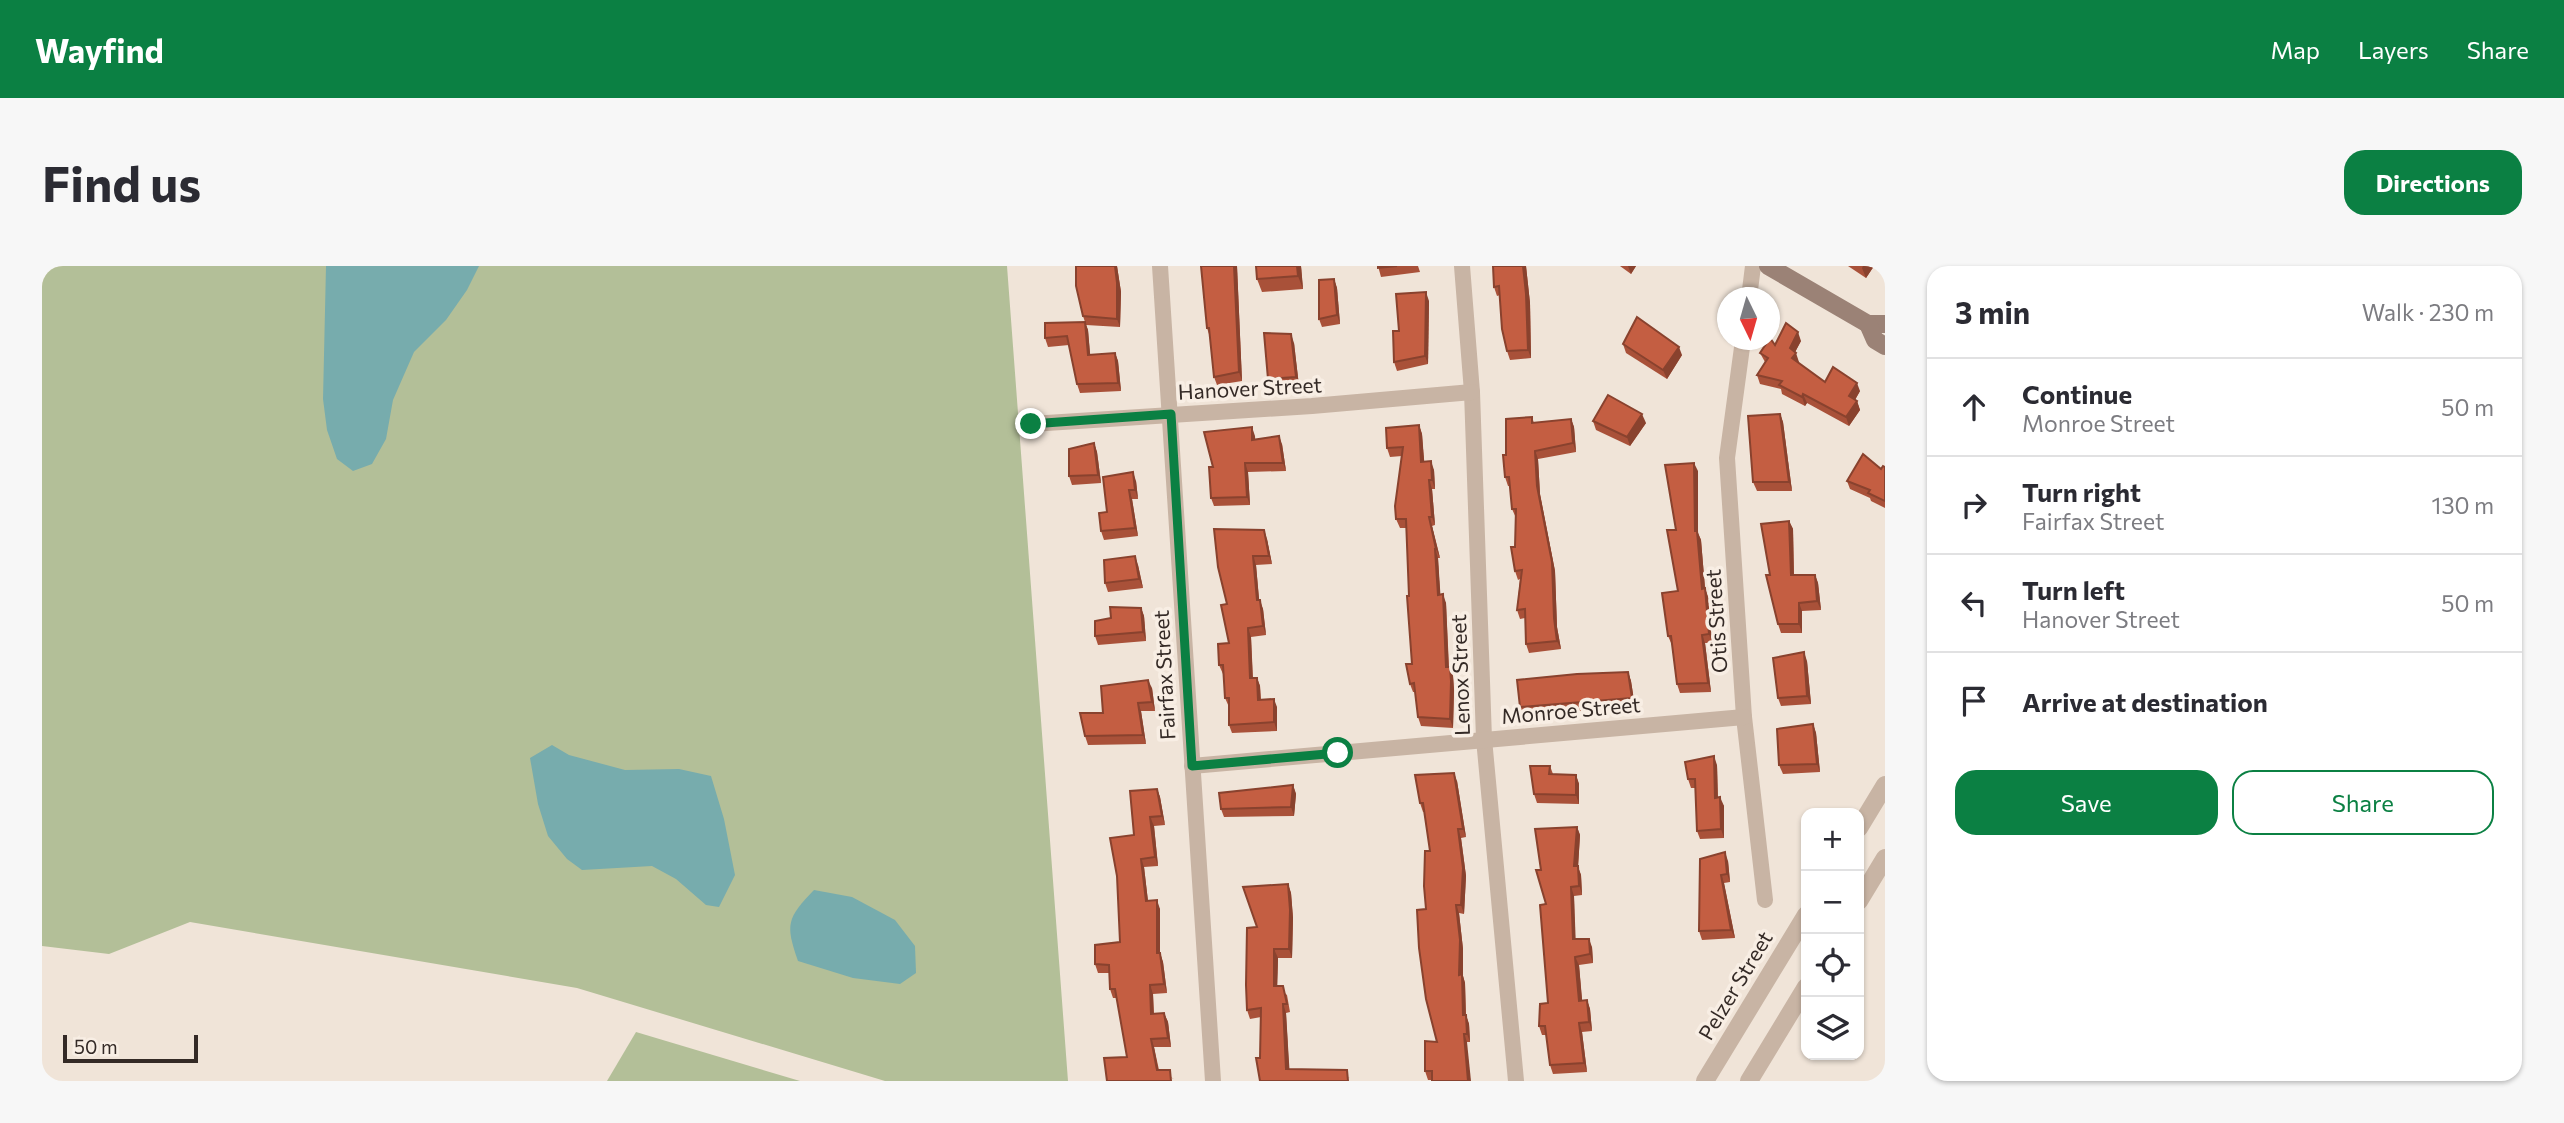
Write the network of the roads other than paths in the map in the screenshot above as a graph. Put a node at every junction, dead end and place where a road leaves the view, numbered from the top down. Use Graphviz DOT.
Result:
graph roads {
  1 [pos="1160,266"];
  2 [pos="1462,266"];
  3 [pos="1753,266"];
  4 [pos="1768,266"];
  5 [pos="1750,287"];
  6 [pos="1876,324"];
  7 [pos="1885,346"];
  8 [pos="1742,350"];
  9 [pos="1472,393"];
  10 [pos="1171,414"];
  11 [pos="1031,424"];
  12 [pos="1744,717"];
  13 [pos="1484,739"];
  14 [pos="1192,766"];
  15 [pos="1885,785"];
  16 [pos="1864,820"];
  17 [pos="1885,858"];
  18 [pos="1864,893"];
  19 [pos="1765,901"];
  20 [pos="1801,923"];
  21 [pos="1801,996"];
  22 [pos="1213,1081"];
  23 [pos="1516,1081"];
  24 [pos="1705,1081"];
  25 [pos="1749,1081"];
  1 -- 10 [label="street, Fairfax Street"];
  2 -- 9 [label="street, Lenox Street"];
  3 -- 5 [label="street"];
  4 -- 6 [label="main road"];
  6 -- 7 [label="main road"];
  8 -- 12 [label="street, Otis Street"];
  9 -- 10 [label="street, Hanover Street"];
  9 -- 13 [label="street, Lenox Street"];
  10 -- 11 [label="street, Hanover Street"];
  10 -- 14 [label="street, Fairfax Street"];
  12 -- 13 [label="street, Monroe Street"];
  12 -- 19 [label="street, Otis Street"];
  13 -- 14 [label="street, Monroe Street"];
  13 -- 23 [label="street, Lenox Street"];
  14 -- 22 [label="street, Fairfax Street"];
  15 -- 16 [label="street"];
  17 -- 18 [label="street"];
  20 -- 24 [label="street, Pelzer Street"];
  21 -- 25 [label="street"];
}
